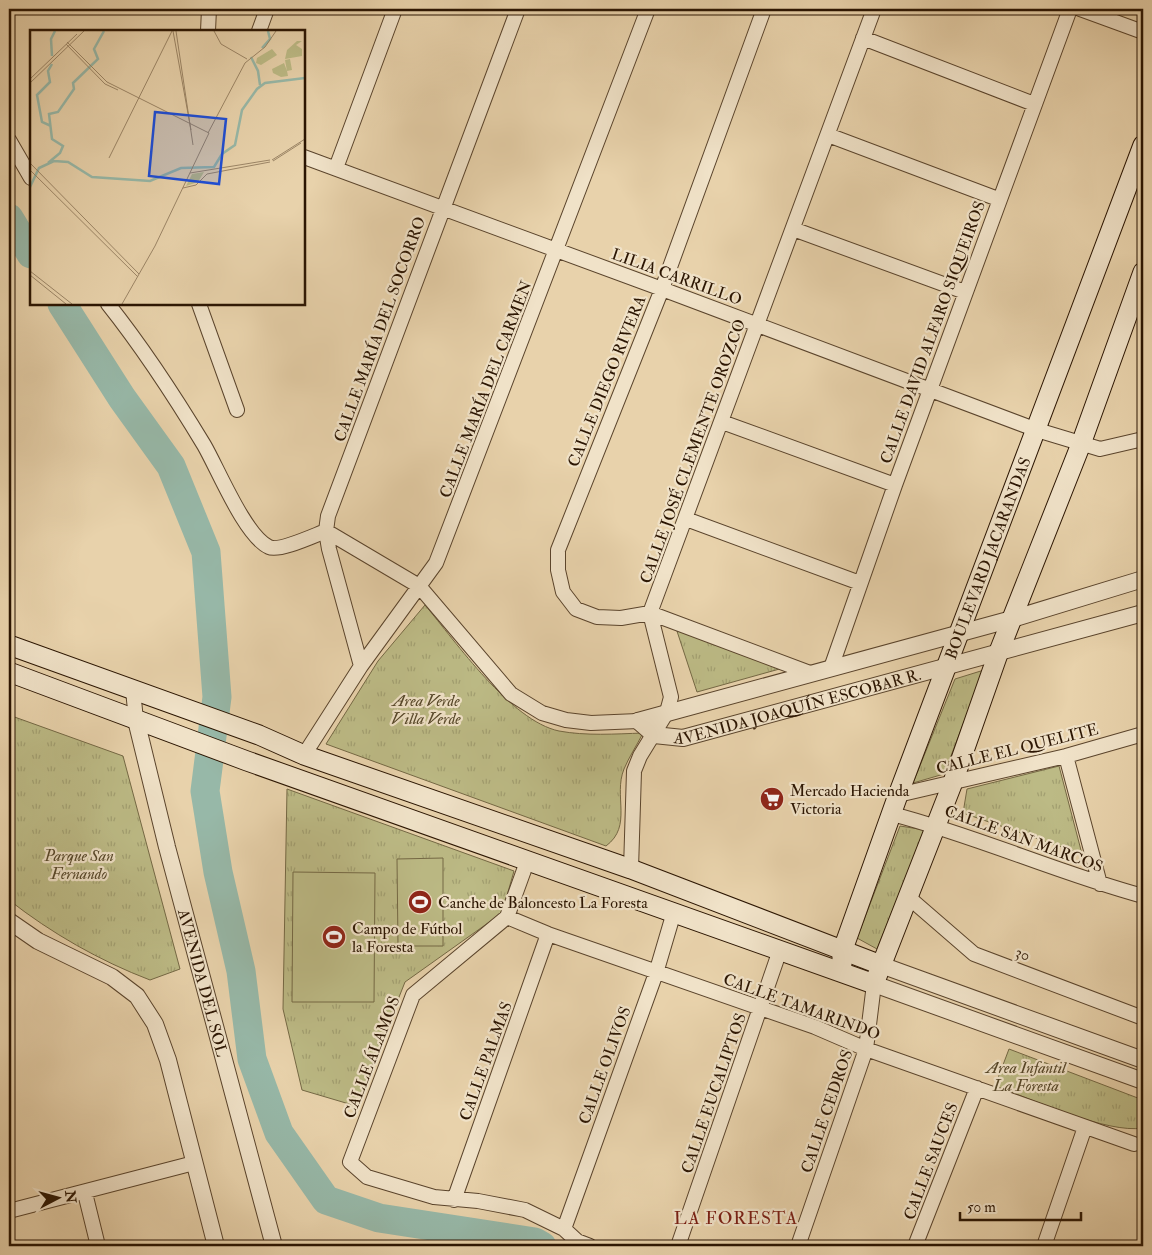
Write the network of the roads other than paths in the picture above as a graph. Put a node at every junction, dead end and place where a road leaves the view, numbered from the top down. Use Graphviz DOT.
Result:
graph roads {
  1 [pos="208,9"];
  2 [pos="267,9"];
  3 [pos="395,9"];
  4 [pos="518,9"];
  5 [pos="648,9"];
  6 [pos="764,9"];
  7 [pos="874,9"];
  8 [pos="1070,9"];
  9 [pos="1080,9"];
  10 [pos="208,30"];
  11 [pos="259,30"];
  12 [pos="1143,32"];
  13 [pos="863,38"];
  14 [pos="1034,104"];
  15 [pos="828,135"];
  16 [pos="9,140"];
  17 [pos="1143,145"];
  18 [pos="305,157"];
  19 [pos="336,168"];
  20 [pos="30,176"];
  21 [pos="998,199"];
  22 [pos="443,209"];
  23 [pos="793,229"];
  24 [pos="557,251"];
  25 [pos="1143,272"];
  26 [pos="662,288"];
  27 [pos="965,292"];
  28 [pos="109,305"];
  29 [pos="124,305"];
  30 [pos="199,305"];
  31 [pos="119,318"];
  32 [pos="757,324"];
  33 [pos="931,390"];
  34 [pos="237,410"];
  35 [pos="722,422"];
  36 [pos="1037,430"];
  37 [pos="1143,439"];
  38 [pos="1081,444"];
  39 [pos="895,485"];
  40 [pos="686,519"];
  41 [pos="326,531"];
  42 [pos="1143,579"];
  43 [pos="860,583"];
  44 [pos="419,586"];
  45 [pos="650,613"];
  46 [pos="1143,613"];
  47 [pos="1012,619"];
  48 [pos="960,632"];
  49 [pos="9,646"];
  50 [pos="998,654"];
  51 [pos="362,666"];
  52 [pos="831,668"];
  53 [pos="946,668"];
  54 [pos="9,672"];
  55 [pos="810,673"];
  56 [pos="133,690"];
  57 [pos="667,712"];
  58 [pos="136,720"];
  59 [pos="638,721"];
  60 [pos="1143,734"];
  61 [pos="654,735"];
  62 [pos="304,755"];
  63 [pos="1066,756"];
  64 [pos="953,782"];
  65 [pos="898,795"];
  66 [pos="892,814"];
  67 [pos="934,825"];
  68 [pos="528,859"];
  69 [pos="631,869"];
  70 [pos="1100,884"];
  71 [pos="907,896"];
  72 [pos="1143,896"];
  73 [pos="674,912"];
  74 [pos="507,917"];
  75 [pos="9,921"];
  76 [pos="548,934"];
  77 [pos="780,950"];
  78 [pos="842,952"];
  79 [pos="881,965"];
  80 [pos="841,972"];
  81 [pos="656,973"];
  82 [pos="874,984"];
  83 [pos="760,1008"];
  84 [pos="1143,1018"];
  85 [pos="866,1049"];
  86 [pos="1143,1060"];
  87 [pos="1143,1081"];
  88 [pos="977,1088"];
  89 [pos="1085,1127"];
  90 [pos="1134,1144"];
  91 [pos="194,1163"];
  92 [pos="85,1193"];
  93 [pos="454,1200"];
  94 [pos="9,1211"];
  95 [pos="564,1229"];
  96 [pos="98,1246"];
  97 [pos="216,1246"];
  98 [pos="274,1246"];
  99 [pos="590,1246"];
  100 [pos="678,1246"];
  101 [pos="798,1246"];
  102 [pos="916,1246"];
  103 [pos="1044,1246"];
  1 -- 10 [label="street"];
  2 -- 11 [label="street"];
  3 -- 19 [label="street"];
  4 -- 22 [label="street, CALLE MARÍA DEL SOCORRO"];
  5 -- 24 [label="street, CALLE MARÍA DEL CARMEN"];
  6 -- 26 [label="street, CALLE DIEGO RIVERA"];
  7 -- 13 [label="street, CALLE JOSÉ CLEMENTE OROZCO"];
  8 -- 14 [label="street, CALLE DAVID ALFARO SIQUEIROS"];
  9 -- 12 [label="street"];
  13 -- 14 [label="street"];
  13 -- 15 [label="street, CALLE JOSÉ CLEMENTE OROZCO"];
  14 -- 21 [label="street, CALLE DAVID ALFARO SIQUEIROS"];
  15 -- 21 [label="street"];
  15 -- 23 [label="street, CALLE JOSÉ CLEMENTE OROZCO"];
  16 -- 20 [label="street"];
  17 -- 36 [label="main road, BOULEVARD JACARANDAS"];
  18 -- 19 [label="street, LILIA CARRILLO"];
  19 -- 22 [label="street, LILIA CARRILLO"];
  21 -- 27 [label="street, CALLE DAVID ALFARO SIQUEIROS"];
  22 -- 24 [label="street, LILIA CARRILLO"];
  22 -- 41 [label="street, CALLE MARÍA DEL SOCORRO"];
  23 -- 27 [label="street"];
  23 -- 32 [label="street, CALLE JOSÉ CLEMENTE OROZCO"];
  24 -- 26 [label="street, LILIA CARRILLO"];
  24 -- 44 [label="street, CALLE MARÍA DEL CARMEN"];
  25 -- 38 [label="main road"];
  26 -- 32 [label="street, LILIA CARRILLO"];
  26 -- 45 [label="street, CALLE DIEGO RIVERA"];
  27 -- 33 [label="street, CALLE DAVID ALFARO SIQUEIROS"];
  28 -- 31 [label="street"];
  29 -- 31 [label="street"];
  30 -- 34 [label="street"];
  31 -- 41 [label="street"];
  32 -- 33 [label="street, LILIA CARRILLO"];
  32 -- 35 [label="street, CALLE JOSÉ CLEMENTE OROZCO"];
  33 -- 36 [label="street, LILIA CARRILLO"];
  33 -- 39 [label="street, CALLE DAVID ALFARO SIQUEIROS"];
  35 -- 39 [label="street"];
  35 -- 40 [label="street, CALLE JOSÉ CLEMENTE OROZCO"];
  36 -- 38 [label="street, LILIA CARRILLO"];
  36 -- 48 [label="main road, BOULEVARD JACARANDAS"];
  37 -- 38 [label="street, LILIA CARRILLO"];
  38 -- 47 [label="main road"];
  39 -- 43 [label="street, CALLE DAVID ALFARO SIQUEIROS"];
  40 -- 43 [label="street"];
  40 -- 45 [label="street, CALLE JOSÉ CLEMENTE OROZCO"];
  41 -- 44 [label="street"];
  41 -- 51 [label="street, CALLE MARÍA DEL SOCORRO"];
  42 -- 47 [label="street, AVENIDA JOAQUÍN ESCOBAR R."];
  43 -- 52 [label="street, CALLE DAVID ALFARO SIQUEIROS"];
  44 -- 51 [label="street, CALLE MARÍA DEL CARMEN"];
  44 -- 59 [label="street"];
  45 -- 55 [label="street"];
  45 -- 57 [label="street"];
  46 -- 50 [label="street, AVENIDA JOAQUÍN ESCOBAR R."];
  47 -- 48 [label="street, AVENIDA JOAQUÍN ESCOBAR R."];
  47 -- 50 [label="main road"];
  48 -- 52 [label="street, AVENIDA JOAQUÍN ESCOBAR R."];
  48 -- 53 [label="main road, BOULEVARD JACARANDAS"];
  49 -- 56 [label="main road"];
  50 -- 53 [label="street, AVENIDA JOAQUÍN ESCOBAR R."];
  50 -- 64 [label="main road"];
  51 -- 62 [label="street, CALLE MARÍA DEL CARMEN"];
  52 -- 55 [label="street, AVENIDA JOAQUÍN ESCOBAR R."];
  53 -- 61 [label="street, AVENIDA JOAQUÍN ESCOBAR R."];
  53 -- 65 [label="main road, BOULEVARD JACARANDAS"];
  54 -- 58 [label="main road"];
  55 -- 57 [label="street, AVENIDA JOAQUÍN ESCOBAR R."];
  56 -- 58 [label="street"];
  56 -- 62 [label="main road"];
  57 -- 59 [label="street, AVENIDA JOAQUÍN ESCOBAR R."];
  57 -- 61 [label="street, AVENIDA JOAQUÍN ESCOBAR R."];
  58 -- 68 [label="main road"];
  58 -- 98 [label="street, AVENIDA DEL SOL"];
  59 -- 61 [label="street, AVENIDA JOAQUÍN ESCOBAR R."];
  60 -- 63 [label="street, CALLE EL QUELITE"];
  61 -- 69 [label="street, AVENIDA JOAQUÍN ESCOBAR R."];
  62 -- 69 [label="main road"];
  63 -- 64 [label="street, CALLE EL QUELITE"];
  63 -- 70 [label="street"];
  64 -- 65 [label="street, CALLE EL QUELITE"];
  64 -- 67 [label="main road"];
  65 -- 66 [label="main road, BOULEVARD JACARANDAS"];
  66 -- 67 [label="street, CALLE SAN MARCOS"];
  66 -- 78 [label="main road, BOULEVARD JACARANDAS"];
  67 -- 70 [label="street, CALLE SAN MARCOS"];
  67 -- 71 [label="main road"];
  68 -- 73 [label="main road"];
  68 -- 74 [label="street"];
  69 -- 78 [label="main road"];
  70 -- 72 [label="street, CALLE SAN MARCOS"];
  71 -- 79 [label="main road"];
  71 -- 84 [label="street, 30"];
  73 -- 77 [label="main road"];
  73 -- 81 [label="street, CALLE OLIVOS"];
  74 -- 76 [label="street, CALLE TAMARINDO"];
  74 -- 93 [label="street, CALLE ÁLAMOS"];
  75 -- 91 [label="street"];
  76 -- 81 [label="street, CALLE TAMARINDO"];
  76 -- 93 [label="street, CALLE PALMAS"];
  77 -- 80 [label="main road"];
  77 -- 83 [label="street, CALLE EUCALIPTOS"];
  78 -- 79 [label="main road"];
  78 -- 80 [label="main road, BOULEVARD JACARANDAS"];
  79 -- 82 [label="main road"];
  79 -- 86 [label="street"];
  80 -- 82 [label="main road"];
  81 -- 83 [label="street, CALLE TAMARINDO"];
  81 -- 95 [label="street, CALLE OLIVOS"];
  82 -- 85 [label="street, CALLE CEDROS"];
  82 -- 87 [label="street"];
  83 -- 85 [label="street, CALLE TAMARINDO"];
  83 -- 100 [label="street, CALLE EUCALIPTOS"];
  85 -- 88 [label="street, CALLE TAMARINDO"];
  85 -- 101 [label="street, CALLE CEDROS"];
  88 -- 89 [label="street, CALLE TAMARINDO"];
  88 -- 102 [label="street, CALLE SAUCES"];
  89 -- 90 [label="street, CALLE TAMARINDO"];
  89 -- 103 [label="street"];
  91 -- 92 [label="street"];
  91 -- 97 [label="street"];
  92 -- 94 [label="street"];
  92 -- 96 [label="street"];
  93 -- 95 [label="street"];
  95 -- 99 [label="street"];
}
